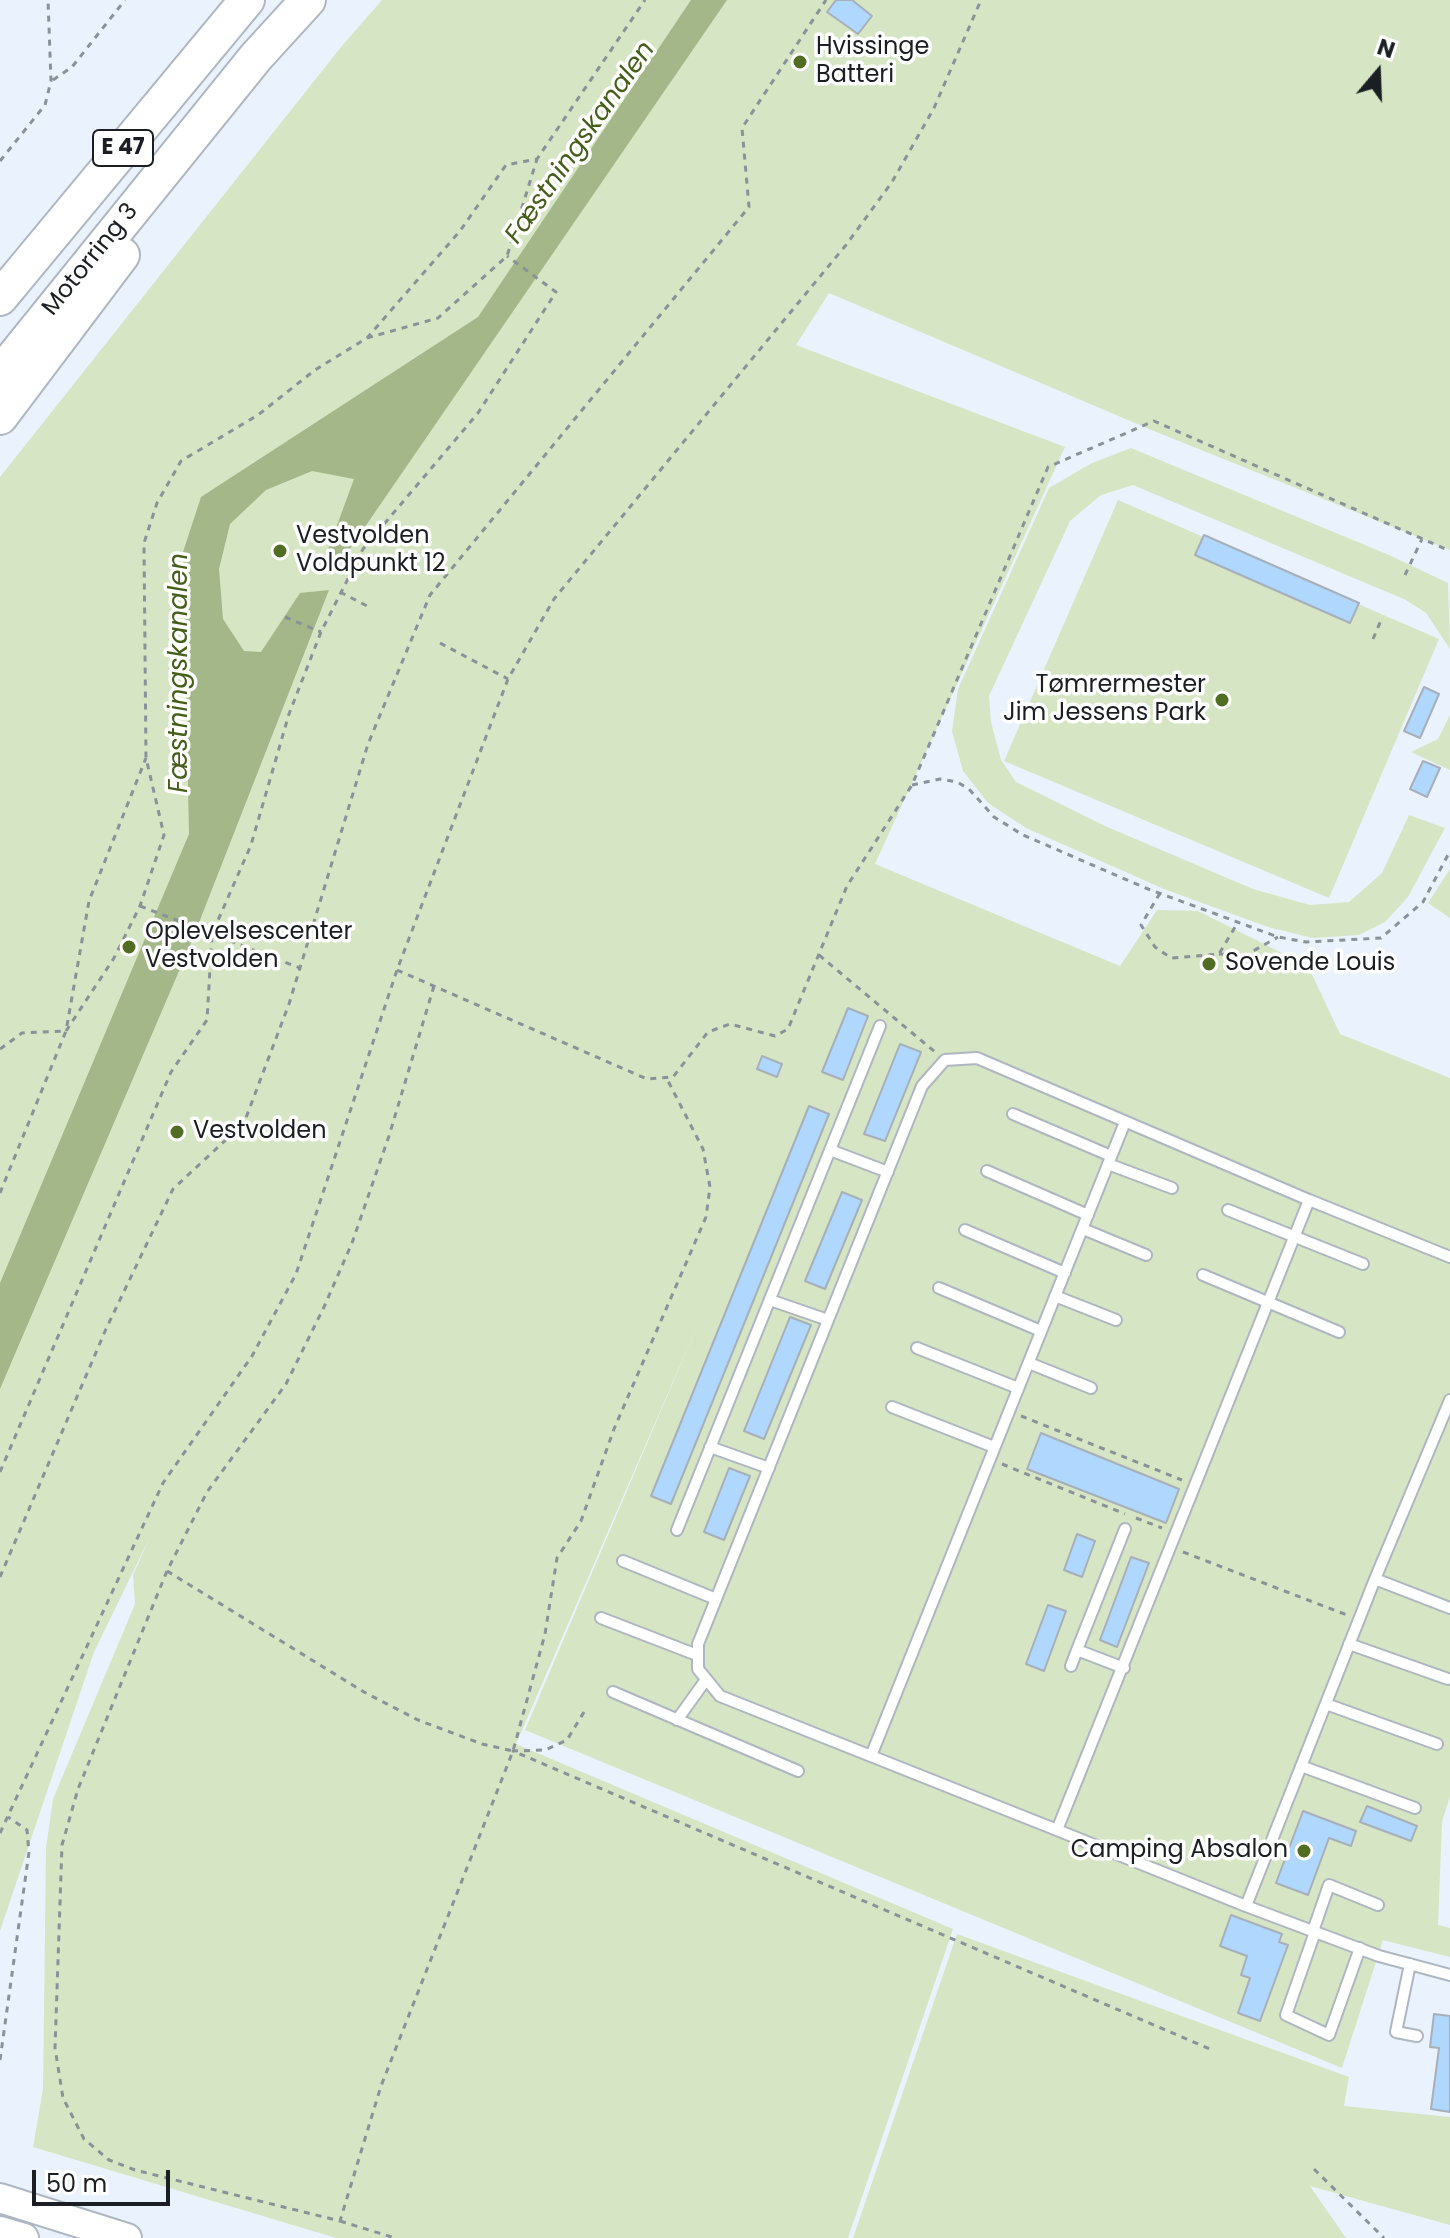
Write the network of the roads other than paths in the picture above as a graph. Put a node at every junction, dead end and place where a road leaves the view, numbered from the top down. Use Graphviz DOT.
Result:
graph roads {
  1 [pos="247,0"];
  2 [pos="308,0"];
  3 [pos="174,160"];
  4 [pos="0,298"];
  5 [pos="0,374"];
  6 [pos="0,417"];
  7 [pos="880,1026"];
  8 [pos="1013,1114"];
  9 [pos="1125,1122"];
  10 [pos="830,1150"];
  11 [pos="1110,1160"];
  12 [pos="987,1171"];
  13 [pos="888,1172"];
  14 [pos="1172,1188"];
  15 [pos="1309,1200"];
  16 [pos="1228,1210"];
  17 [pos="1088,1215"];
  18 [pos="1083,1229"];
  19 [pos="965,1230"];
  20 [pos="1295,1236"];
  21 [pos="1146,1255"];
  22 [pos="1450,1257"];
  23 [pos="1363,1264"];
  24 [pos="1065,1273"];
  25 [pos="1203,1275"];
  26 [pos="939,1288"];
  27 [pos="1055,1296"];
  28 [pos="770,1300"];
  29 [pos="1269,1303"];
  30 [pos="828,1320"];
  31 [pos="1116,1320"];
  32 [pos="1041,1331"];
  33 [pos="1339,1332"];
  34 [pos="917,1348"];
  35 [pos="1029,1363"];
  36 [pos="1018,1388"];
  37 [pos="1091,1388"];
  38 [pos="1450,1400"];
  39 [pos="892,1407"];
  40 [pos="710,1447"];
  41 [pos="994,1447"];
  42 [pos="769,1468"];
  43 [pos="1125,1529"];
  44 [pos="677,1530"];
  45 [pos="623,1561"];
  46 [pos="1375,1579"];
  47 [pos="716,1599"];
  48 [pos="1450,1608"];
  49 [pos="601,1618"];
  50 [pos="1349,1644"];
  51 [pos="1077,1650"];
  52 [pos="697,1655"];
  53 [pos="1071,1666"];
  54 [pos="1124,1668"];
  55 [pos="1448,1679"];
  56 [pos="705,1681"];
  57 [pos="613,1692"];
  58 [pos="1326,1704"];
  59 [pos="677,1720"];
  60 [pos="1437,1744"];
  61 [pos="871,1756"];
  62 [pos="1301,1766"];
  63 [pos="798,1771"];
  64 [pos="1415,1808"];
  65 [pos="1057,1830"];
  66 [pos="1378,1905"];
  67 [pos="1246,1906"];
  68 [pos="1314,1932"];
  69 [pos="1360,1948"];
  70 [pos="1410,1964"];
  71 [pos="1450,1975"];
  72 [pos="1417,2036"];
  73 [pos="0,2198"];
  74 [pos="0,2231"];
  75 [pos="24,2238"];
  76 [pos="127,2238"];
  1 -- 4 [label="highway, Motorring 3 / E 47"];
  2 -- 3 [label="highway, Motorring 3 / E 47"];
  3 -- 5 [label="highway, Motorring 3 / E 47"];
  3 -- 6 [label="highway"];
  7 -- 10 [label="lane"];
  8 -- 11 [label="lane"];
  9 -- 11 [label="lane"];
  9 -- 13 [label="lane"];
  9 -- 15 [label="lane"];
  10 -- 13 [label="lane"];
  10 -- 28 [label="lane"];
  11 -- 14 [label="lane"];
  11 -- 17 [label="lane"];
  12 -- 17 [label="lane"];
  13 -- 30 [label="lane"];
  15 -- 20 [label="lane"];
  15 -- 22 [label="lane"];
  16 -- 20 [label="lane"];
  17 -- 18 [label="lane"];
  18 -- 21 [label="lane"];
  18 -- 24 [label="lane"];
  19 -- 24 [label="lane"];
  20 -- 23 [label="lane"];
  20 -- 29 [label="lane"];
  24 -- 27 [label="lane"];
  25 -- 29 [label="lane"];
  26 -- 32 [label="lane"];
  27 -- 31 [label="lane"];
  27 -- 32 [label="lane"];
  28 -- 30 [label="lane"];
  28 -- 40 [label="lane"];
  29 -- 33 [label="lane"];
  29 -- 54 [label="lane"];
  30 -- 42 [label="lane"];
  32 -- 35 [label="lane"];
  34 -- 36 [label="lane"];
  35 -- 36 [label="lane"];
  35 -- 37 [label="lane"];
  36 -- 41 [label="lane"];
  38 -- 46 [label="lane"];
  39 -- 41 [label="lane"];
  40 -- 42 [label="lane"];
  40 -- 44 [label="lane"];
  41 -- 61 [label="lane"];
  42 -- 47 [label="lane"];
  43 -- 51 [label="lane"];
  45 -- 47 [label="lane"];
  46 -- 48 [label="lane"];
  46 -- 50 [label="lane"];
  47 -- 52 [label="lane"];
  49 -- 52 [label="lane"];
  50 -- 55 [label="lane"];
  50 -- 58 [label="lane"];
  51 -- 53 [label="lane"];
  51 -- 54 [label="lane"];
  52 -- 56 [label="lane"];
  54 -- 65 [label="lane"];
  56 -- 59 [label="lane"];
  56 -- 61 [label="lane"];
  57 -- 59 [label="lane"];
  58 -- 60 [label="lane"];
  58 -- 62 [label="lane"];
  59 -- 63 [label="lane"];
  61 -- 65 [label="lane"];
  62 -- 64 [label="lane"];
  62 -- 67 [label="lane"];
  65 -- 67 [label="lane"];
  66 -- 68 [label="lane"];
  67 -- 68 [label="lane"];
  68 -- 69 [label="lane"];
  68 -- 69 [label="lane"];
  69 -- 70 [label="lane"];
  70 -- 71 [label="lane"];
  70 -- 72 [label="lane"];
  73 -- 76 [label="main road"];
  74 -- 75 [label="main road"];
}
